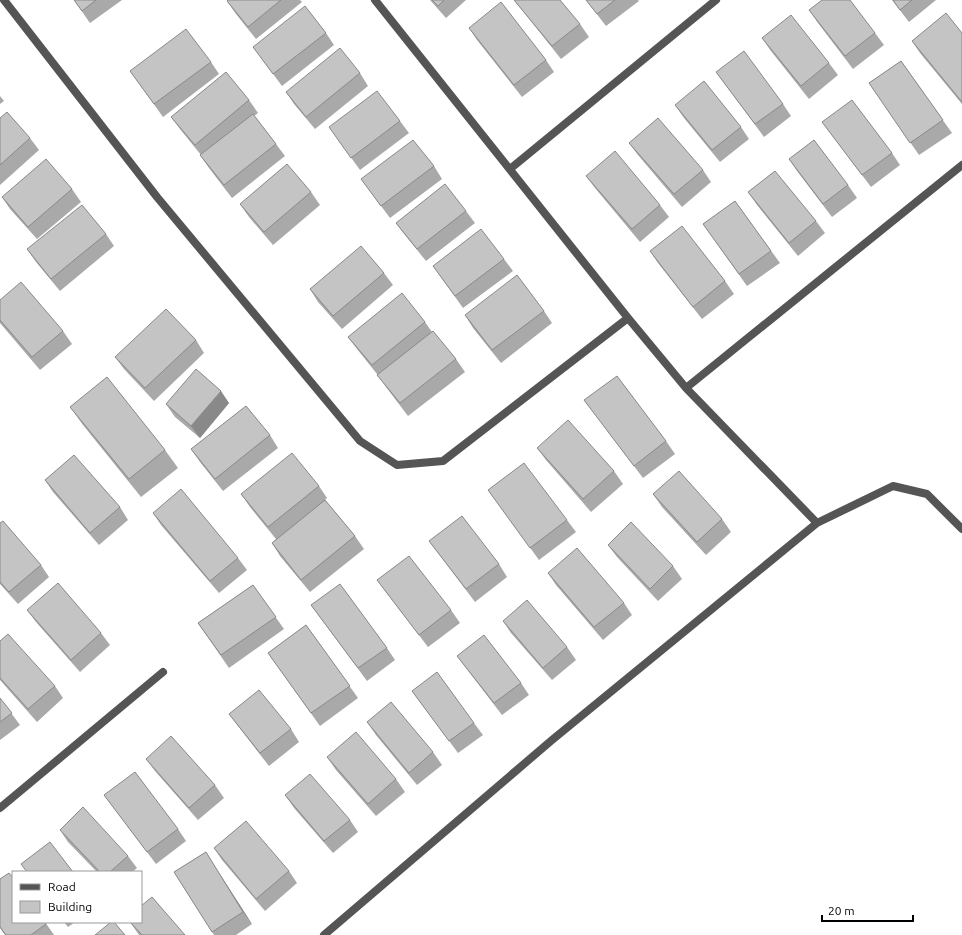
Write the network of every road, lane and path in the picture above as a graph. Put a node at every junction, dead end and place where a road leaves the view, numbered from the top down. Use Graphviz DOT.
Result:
graph roads {
  1 [pos="4,0"];
  2 [pos="375,0"];
  3 [pos="716,0"];
  4 [pos="962,165"];
  5 [pos="510,169"];
  6 [pos="628,318"];
  7 [pos="686,388"];
  8 [pos="817,523"];
  9 [pos="962,529"];
  10 [pos="164,672"];
  11 [pos="0,808"];
  12 [pos="324,935"];
  1 -- 6 [label="street"];
  2 -- 5 [label="street"];
  3 -- 5 [label="street"];
  4 -- 7 [label="street"];
  5 -- 6 [label="street"];
  6 -- 7 [label="street"];
  7 -- 8 [label="street"];
  8 -- 9 [label="street"];
  8 -- 12 [label="street"];
  10 -- 11 [label="street"];
}
